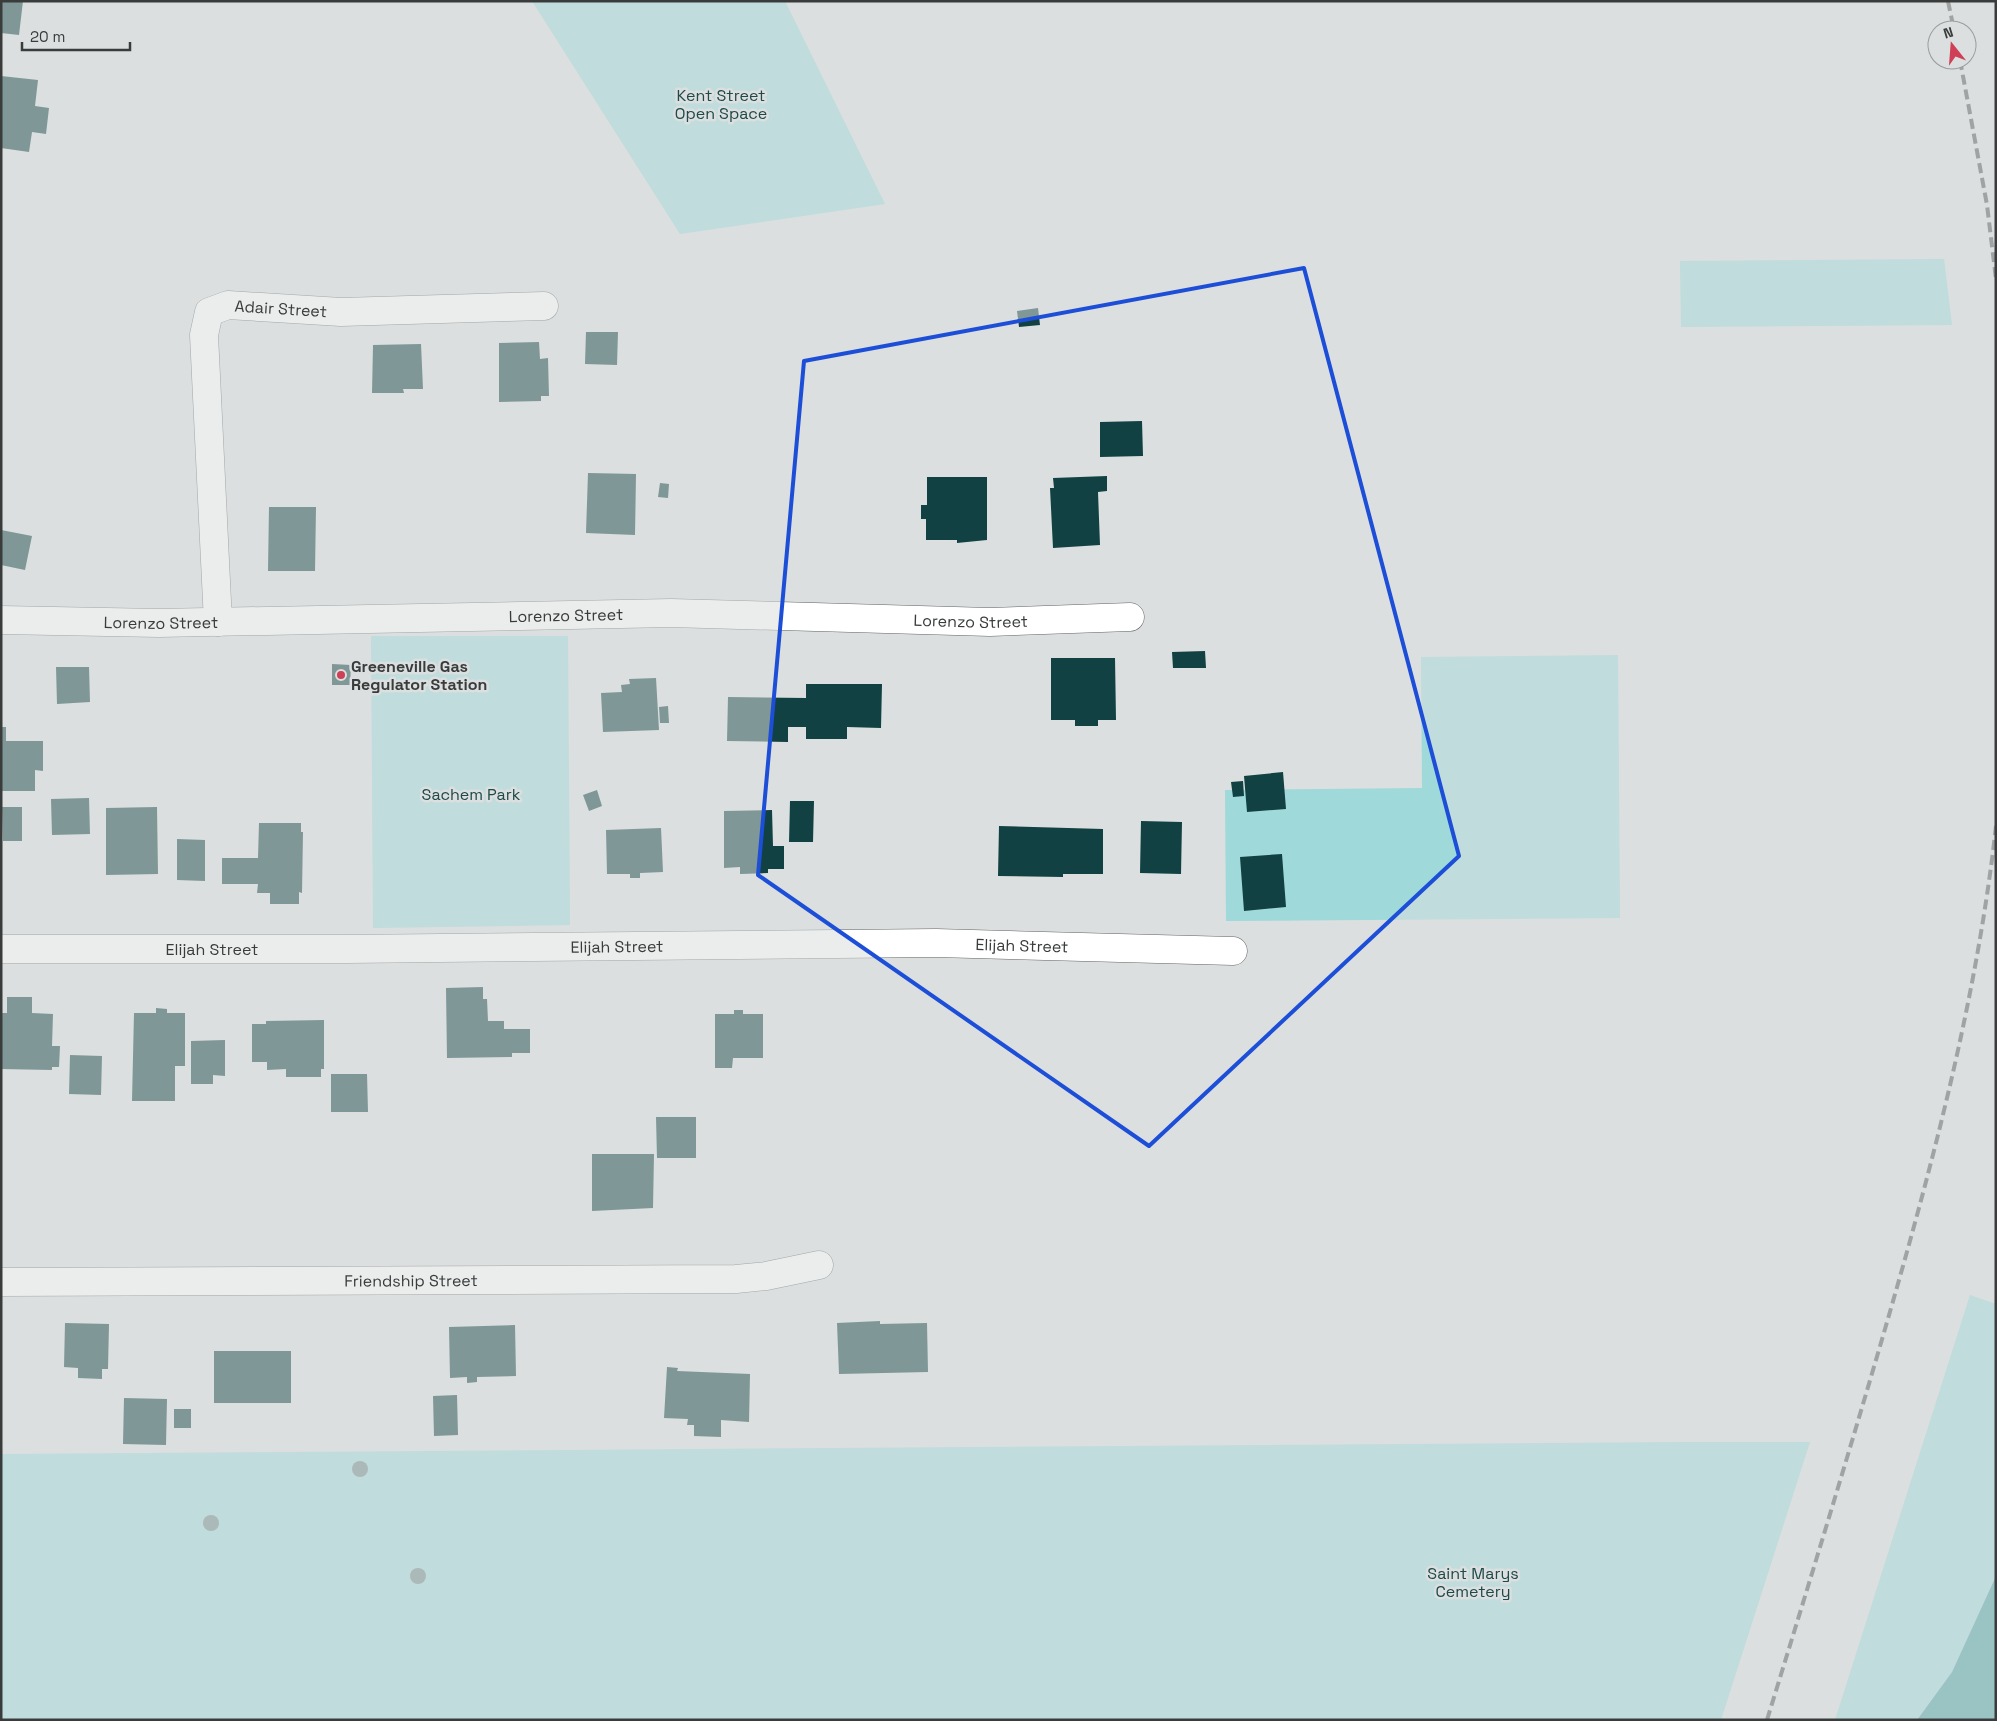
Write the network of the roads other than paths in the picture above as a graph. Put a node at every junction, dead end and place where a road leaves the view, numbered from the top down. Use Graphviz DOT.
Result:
graph roads {
  1 [pos="544,306"];
  2 [pos="1130,617"];
  3 [pos="1,620"];
  4 [pos="218,622"];
  5 [pos="1,949"];
  6 [pos="1233,951"];
  7 [pos="819,1265"];
  8 [pos="1,1282"];
  1 -- 4 [label="street, Adair Street"];
  2 -- 4 [label="street, Lorenzo Street"];
  3 -- 4 [label="street, Lorenzo Street"];
  5 -- 6 [label="street, Elijah Street"];
  7 -- 8 [label="street, Friendship Street"];
}
